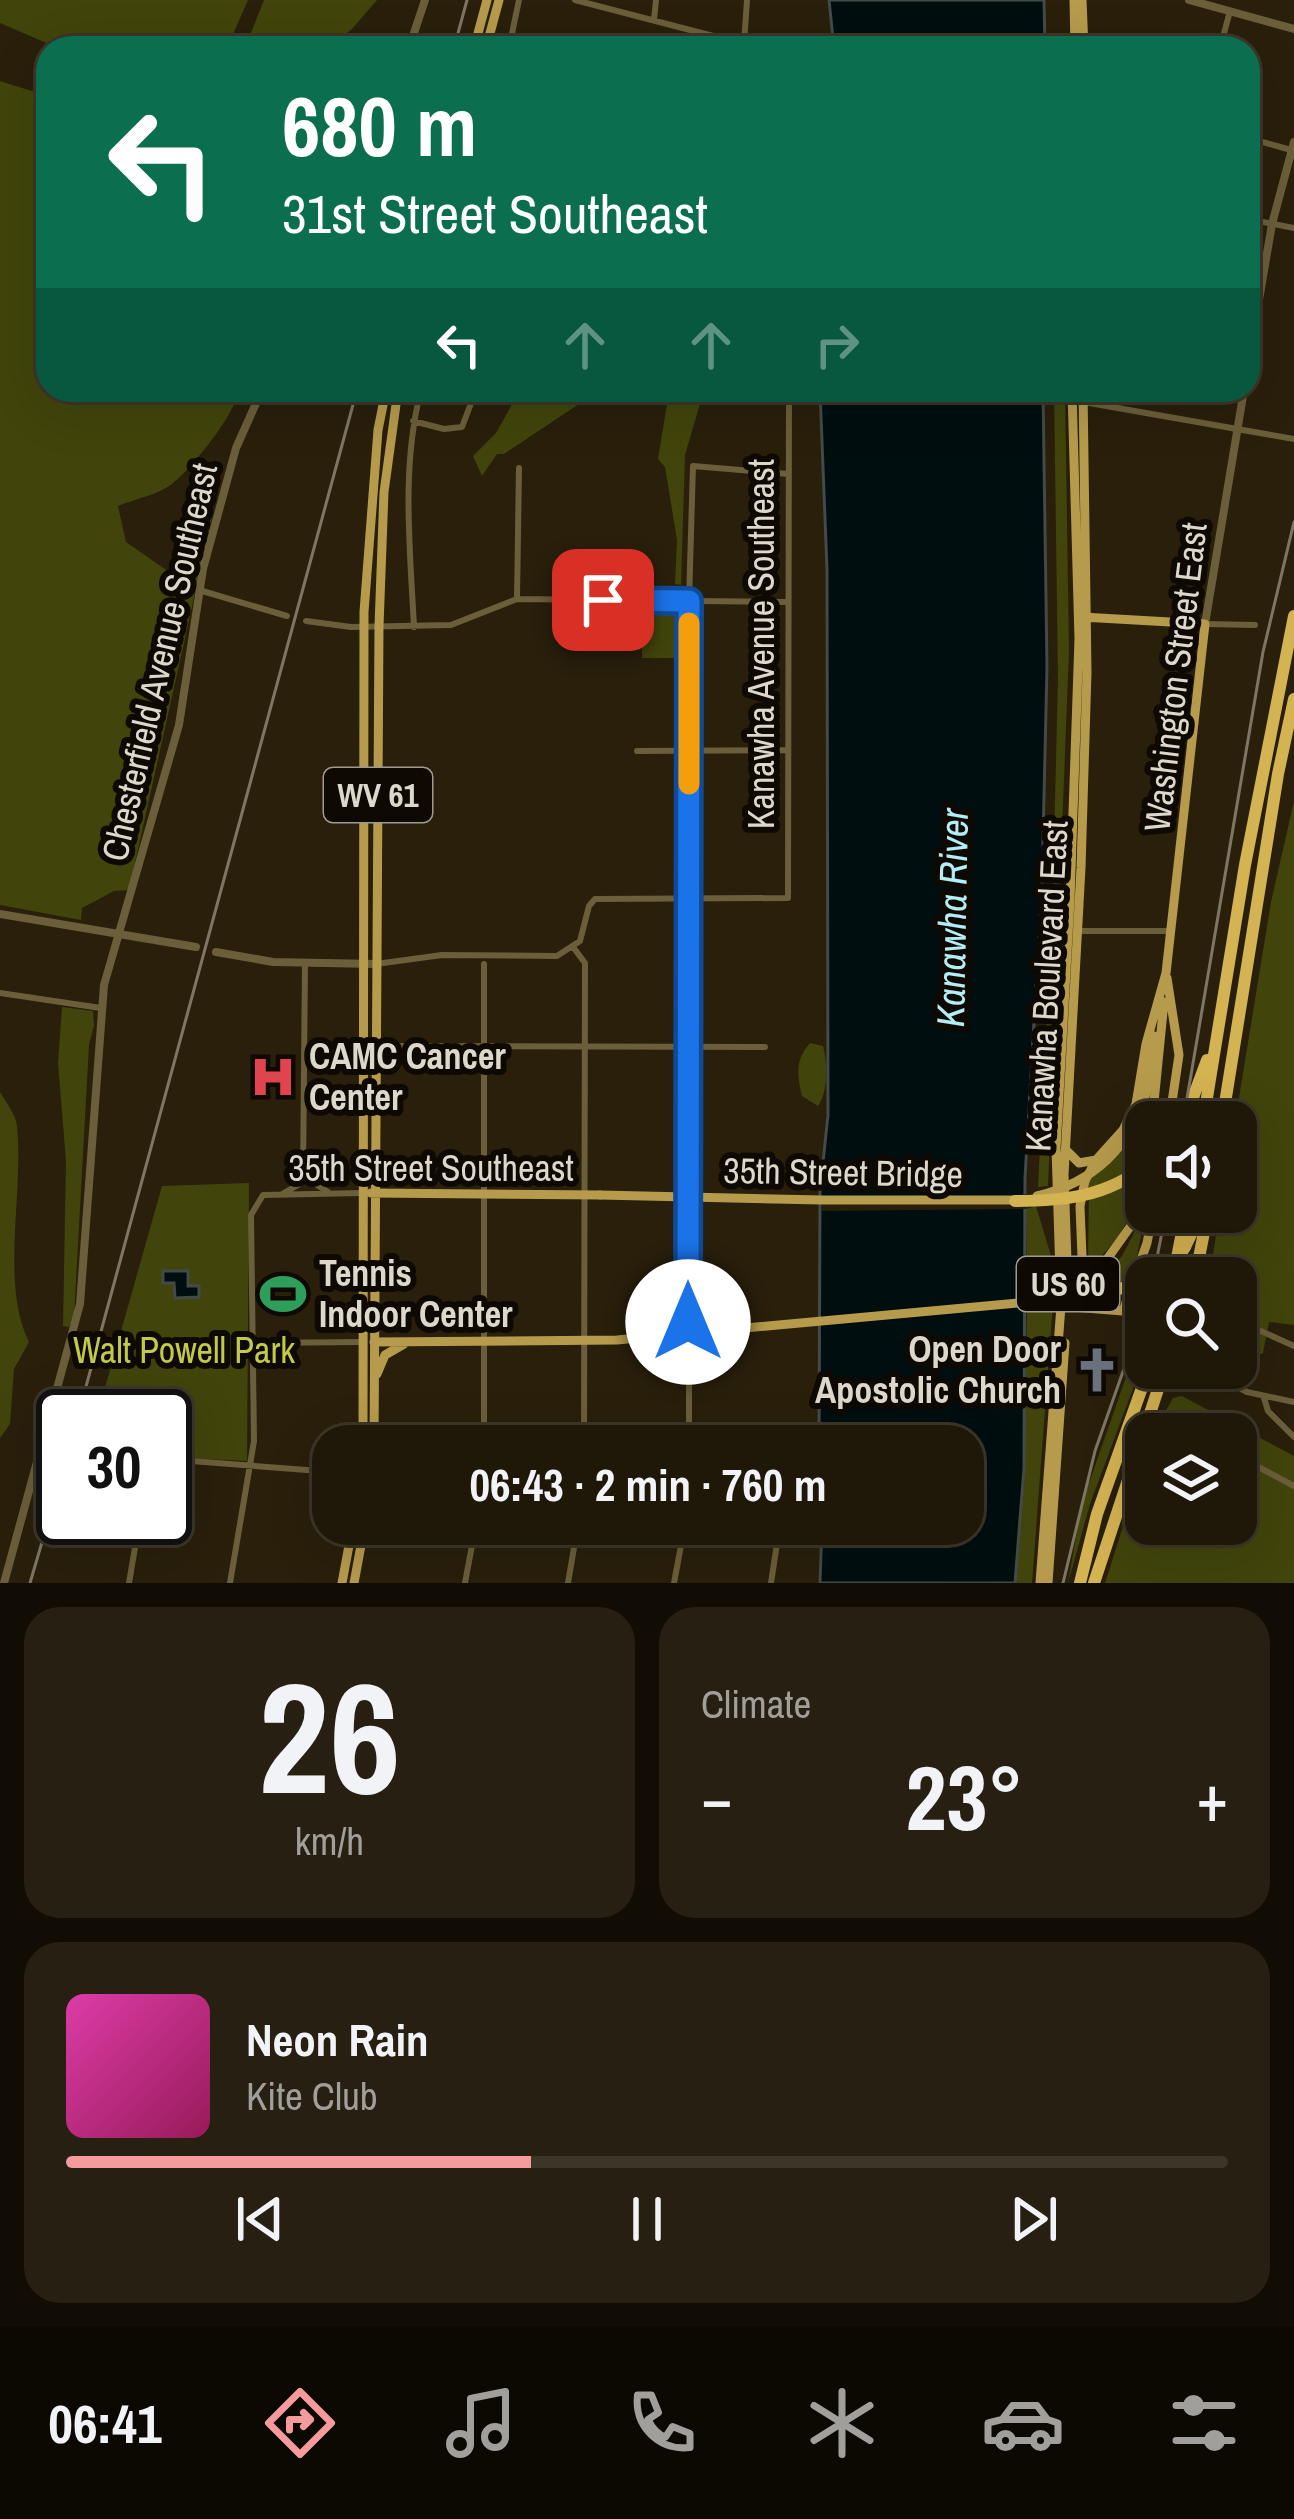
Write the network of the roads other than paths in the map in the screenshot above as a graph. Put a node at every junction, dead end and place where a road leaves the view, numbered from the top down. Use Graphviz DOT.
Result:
graph roads {
  1 [pos="425,0"];
  2 [pos="487,0"];
  3 [pos="499,0"];
  4 [pos="519,0"];
  5 [pos="575,0"];
  6 [pos="656,0"];
  7 [pos="748,0"];
  8 [pos="1078,0"];
  9 [pos="1189,0"];
  10 [pos="1230,11"];
  11 [pos="654,20"];
  12 [pos="1294,28"];
  13 [pos="413,36"];
  14 [pos="477,36"];
  15 [pos="489,36"];
  16 [pos="512,36"];
  17 [pos="714,36"];
  18 [pos="745,36"];
  19 [pos="1079,36"];
  20 [pos="1223,36"];
  21 [pos="1260,141"];
  22 [pos="1293,148"];
  23 [pos="1260,222"];
  24 [pos="1272,224"];
  25 [pos="1294,228"];
  26 [pos="1260,294"];
  27 [pos="257,402"];
  28 [pos="384,402"];
  29 [pos="396,402"];
  30 [pos="418,402"];
  31 [pos="473,402"];
  32 [pos="790,402"];
  33 [pos="1077,402"];
  34 [pos="1077,402"];
  35 [pos="1106,402"];
  36 [pos="1242,402"];
  37 [pos="413,421"];
  38 [pos="1237,429"];
  39 [pos="1294,439"];
  40 [pos="519,468"];
  41 [pos="788,474"];
  42 [pos="1077,566"];
  43 [pos="199,590"];
  44 [pos="517,599"];
  45 [pos="689,601"];
  46 [pos="788,602"];
  47 [pos="287,616"];
  48 [pos="1294,616"];
  49 [pos="1083,617"];
  50 [pos="305,621"];
  51 [pos="1205,624"];
  52 [pos="1255,625"];
  53 [pos="364,626"];
  54 [pos="379,626"];
  55 [pos="414,627"];
  56 [pos="1077,644"];
  57 [pos="1294,699"];
  58 [pos="788,750"];
  59 [pos="638,751"];
  60 [pos="689,751"];
  61 [pos="689,896"];
  62 [pos="0,914"];
  63 [pos="1073,931"];
  64 [pos="1170,931"];
  65 [pos="120,933"];
  66 [pos="196,947"];
  67 [pos="573,947"];
  68 [pos="216,952"];
  69 [pos="305,963"];
  70 [pos="363,964"];
  71 [pos="376,964"];
  72 [pos="484,964"];
  73 [pos="1166,973"];
  74 [pos="1225,989"];
  75 [pos="0,993"];
  76 [pos="101,1008"];
  77 [pos="1157,1013"];
  78 [pos="363,1046"];
  79 [pos="376,1046"];
  80 [pos="484,1046"];
  81 [pos="587,1046"];
  82 [pos="688,1046"];
  83 [pos="765,1047"];
  84 [pos="1154,1101"];
  85 [pos="1171,1101"];
  86 [pos="1194,1101"];
  87 [pos="1206,1101"];
  88 [pos="1225,1101"];
  89 [pos="1065,1149"];
  90 [pos="305,1154"];
  91 [pos="1096,1160"];
  92 [pos="1125,1178"];
  93 [pos="363,1193"];
  94 [pos="376,1193"];
  95 [pos="280,1194"];
  96 [pos="334,1194"];
  97 [pos="484,1194"];
  98 [pos="584,1195"];
  99 [pos="600,1195"];
  100 [pos="1015,1201"];
  101 [pos="1126,1233"];
  102 [pos="1149,1233"];
  103 [pos="1125,1287"];
  104 [pos="1027,1302"];
  105 [pos="1064,1306"];
  106 [pos="1084,1307"];
  107 [pos="1123,1310"];
  108 [pos="1257,1329"];
  109 [pos="585,1339"];
  110 [pos="412,1341"];
  111 [pos="484,1341"];
  112 [pos="362,1342"];
  113 [pos="374,1342"];
  114 [pos="253,1343"];
  115 [pos="1294,1346"];
  116 [pos="374,1385"];
  117 [pos="1142,1389"];
  118 [pos="1158,1389"];
  119 [pos="1242,1389"];
  120 [pos="1264,1398"];
  121 [pos="1294,1402"];
  122 [pos="363,1425"];
  123 [pos="374,1425"];
  124 [pos="484,1425"];
  125 [pos="584,1425"];
  126 [pos="689,1425"];
  127 [pos="1294,1437"];
  128 [pos="192,1461"];
  129 [pos="251,1464"];
  130 [pos="1257,1466"];
  131 [pos="312,1470"];
  132 [pos="1294,1486"];
  133 [pos="136,1545"];
  134 [pos="349,1545"];
  135 [pos="361,1545"];
  136 [pos="472,1545"];
  137 [pos="574,1545"];
  138 [pos="681,1545"];
  139 [pos="777,1545"];
  140 [pos="4,1583"];
  141 [pos="130,1583"];
  142 [pos="230,1583"];
  143 [pos="342,1583"];
  144 [pos="354,1583"];
  145 [pos="466,1583"];
  146 [pos="568,1583"];
  147 [pos="674,1583"];
  148 [pos="771,1583"];
  149 [pos="1044,1583"];
  150 [pos="1080,1583"];
  151 [pos="1094,1583"];
  1 -- 13 [label="street"];
  2 -- 14 [label="main road"];
  3 -- 15 [label="main road"];
  4 -- 16 [label="street"];
  5 -- 11 [label="street"];
  6 -- 11 [label="street"];
  7 -- 18 [label="street"];
  8 -- 19 [label="main road"];
  9 -- 10 [label="street"];
  10 -- 12 [label="street"];
  10 -- 20 [label="street"];
  11 -- 17 [label="street"];
  21 -- 22 [label="street"];
  22 -- 24 [label="street"];
  23 -- 24 [label="street"];
  24 -- 25 [label="street"];
  24 -- 26 [label="street"];
  27 -- 43 [label="street, Chesterfield Avenue Southeast"];
  28 -- 53 [label="main road, WV 61"];
  29 -- 54 [label="main road, WV 61"];
  30 -- 37 [label="street"];
  31 -- 37 [label="street"];
  32 -- 41 [label="street, Kanawha Avenue Southeast"];
  33 -- 42 [label="main road, Kanawha Boulevard East / US 60"];
  34 -- 49 [label="main road, Kanawha Boulevard East / US 60"];
  35 -- 38 [label="street"];
  36 -- 38 [label="street, Washington Street East"];
  37 -- 55 [label="street"];
  38 -- 39 [label="street"];
  38 -- 51 [label="street, Washington Street East"];
  40 -- 44 [label="street"];
  41 -- 45 [label="street"];
  41 -- 46 [label="street, Kanawha Avenue Southeast"];
  42 -- 49 [label="main road, Kanawha Boulevard East / US 60"];
  42 -- 56 [label="main road, Kanawha Boulevard East / US 60"];
  43 -- 47 [label="street"];
  43 -- 65 [label="street, Chesterfield Avenue Southeast"];
  44 -- 45 [label="street"];
  44 -- 55 [label="street"];
  45 -- 46 [label="street"];
  45 -- 60 [label="street"];
  46 -- 58 [label="street, Kanawha Avenue Southeast"];
  48 -- 74 [label="highway"];
  49 -- 51 [label="main road"];
  49 -- 56 [label="main road, Kanawha Boulevard East / US 60"];
  49 -- 63 [label="main road, Kanawha Boulevard East / US 60"];
  50 -- 53 [label="street"];
  51 -- 52 [label="street"];
  51 -- 64 [label="main road, Washington Street East"];
  53 -- 54 [label="street"];
  53 -- 70 [label="main road, WV 61"];
  54 -- 55 [label="street"];
  54 -- 71 [label="main road, WV 61"];
  56 -- 63 [label="main road, Kanawha Boulevard East / US 60"];
  57 -- 88 [label="highway"];
  58 -- 60 [label="street"];
  58 -- 61 [label="street, Kanawha Avenue Southeast"];
  59 -- 60 [label="street"];
  60 -- 61 [label="street"];
  61 -- 67 [label="street"];
  61 -- 82 [label="street"];
  62 -- 65 [label="street"];
  63 -- 64 [label="street"];
  63 -- 89 [label="main road, Kanawha Boulevard East / US 60"];
  63 -- 105 [label="main road, Kanawha Boulevard East / US 60"];
  64 -- 73 [label="main road, Washington Street East"];
  65 -- 66 [label="street"];
  65 -- 76 [label="street, Chesterfield Avenue Southeast"];
  67 -- 71 [label="street"];
  67 -- 81 [label="street"];
  68 -- 69 [label="street"];
  69 -- 70 [label="street"];
  69 -- 90 [label="street"];
  70 -- 71 [label="street"];
  70 -- 78 [label="main road, WV 61"];
  71 -- 79 [label="main road, WV 61"];
  72 -- 80 [label="street"];
  73 -- 77 [label="main road, Washington Street East"];
  73 -- 84 [label="main road"];
  73 -- 85 [label="main road, Washington Street East"];
  74 -- 86 [label="highway"];
  74 -- 87 [label="highway"];
  75 -- 76 [label="street"];
  76 -- 140 [label="street, Chesterfield Avenue Southeast"];
  77 -- 91 [label="main road, Washington Street East"];
  77 -- 100 [label="main road, 35th Street Bridge, bridge"];
  78 -- 79 [label="street"];
  78 -- 93 [label="main road, WV 61"];
  79 -- 80 [label="street"];
  79 -- 94 [label="main road, WV 61"];
  80 -- 81 [label="street"];
  80 -- 97 [label="street"];
  81 -- 82 [label="street"];
  81 -- 98 [label="street"];
  82 -- 83 [label="street"];
  82 -- 126 [label="street"];
  89 -- 91 [label="main road"];
  89 -- 105 [label="main road, Kanawha Boulevard East / US 60"];
  90 -- 95 [label="street"];
  90 -- 96 [label="street"];
  91 -- 106 [label="main road, Washington Street East"];
  92 -- 100 [label="highway, bridge"];
  93 -- 94 [label="main road, 35th Street Southeast"];
  93 -- 96 [label="street, 35th Street Southeast"];
  93 -- 112 [label="main road, WV 61"];
  94 -- 97 [label="main road, 35th Street Southeast"];
  94 -- 113 [label="main road, WV 61"];
  95 -- 96 [label="street, 35th Street Southeast"];
  95 -- 114 [label="street, 35th Street Southeast"];
  97 -- 98 [label="main road, 35th Street Southeast"];
  97 -- 111 [label="street"];
  98 -- 99 [label="main road, 35th Street Southeast"];
  98 -- 109 [label="street"];
  99 -- 100 [label="main road, 35th Street Bridge, bridge"];
  101 -- 104 [label="main road, bridge"];
  102 -- 107 [label="main road"];
  103 -- 104 [label="highway, bridge"];
  104 -- 109 [label="main road, bridge"];
  105 -- 106 [label="main road"];
  105 -- 149 [label="main road, Kanawha Boulevard East / US 60"];
  106 -- 107 [label="main road"];
  108 -- 115 [label="street"];
  109 -- 111 [label="main road"];
  109 -- 125 [label="street"];
  110 -- 111 [label="main road"];
  110 -- 113 [label="main road"];
  110 -- 116 [label="main road"];
  111 -- 124 [label="street"];
  112 -- 113 [label="street"];
  112 -- 114 [label="street"];
  112 -- 122 [label="main road, WV 61"];
  113 -- 116 [label="main road, WV 61"];
  114 -- 129 [label="street"];
  116 -- 123 [label="main road, WV 61"];
  117 -- 150 [label="highway"];
  118 -- 151 [label="highway"];
  119 -- 120 [label="street"];
  120 -- 121 [label="street"];
  120 -- 127 [label="street"];
  128 -- 129 [label="street"];
  129 -- 131 [label="street"];
  129 -- 142 [label="street"];
  130 -- 132 [label="street"];
  133 -- 141 [label="street"];
  134 -- 143 [label="main road"];
  135 -- 144 [label="main road"];
  136 -- 145 [label="street"];
  137 -- 146 [label="street"];
  138 -- 147 [label="street"];
  139 -- 148 [label="street"];
}
